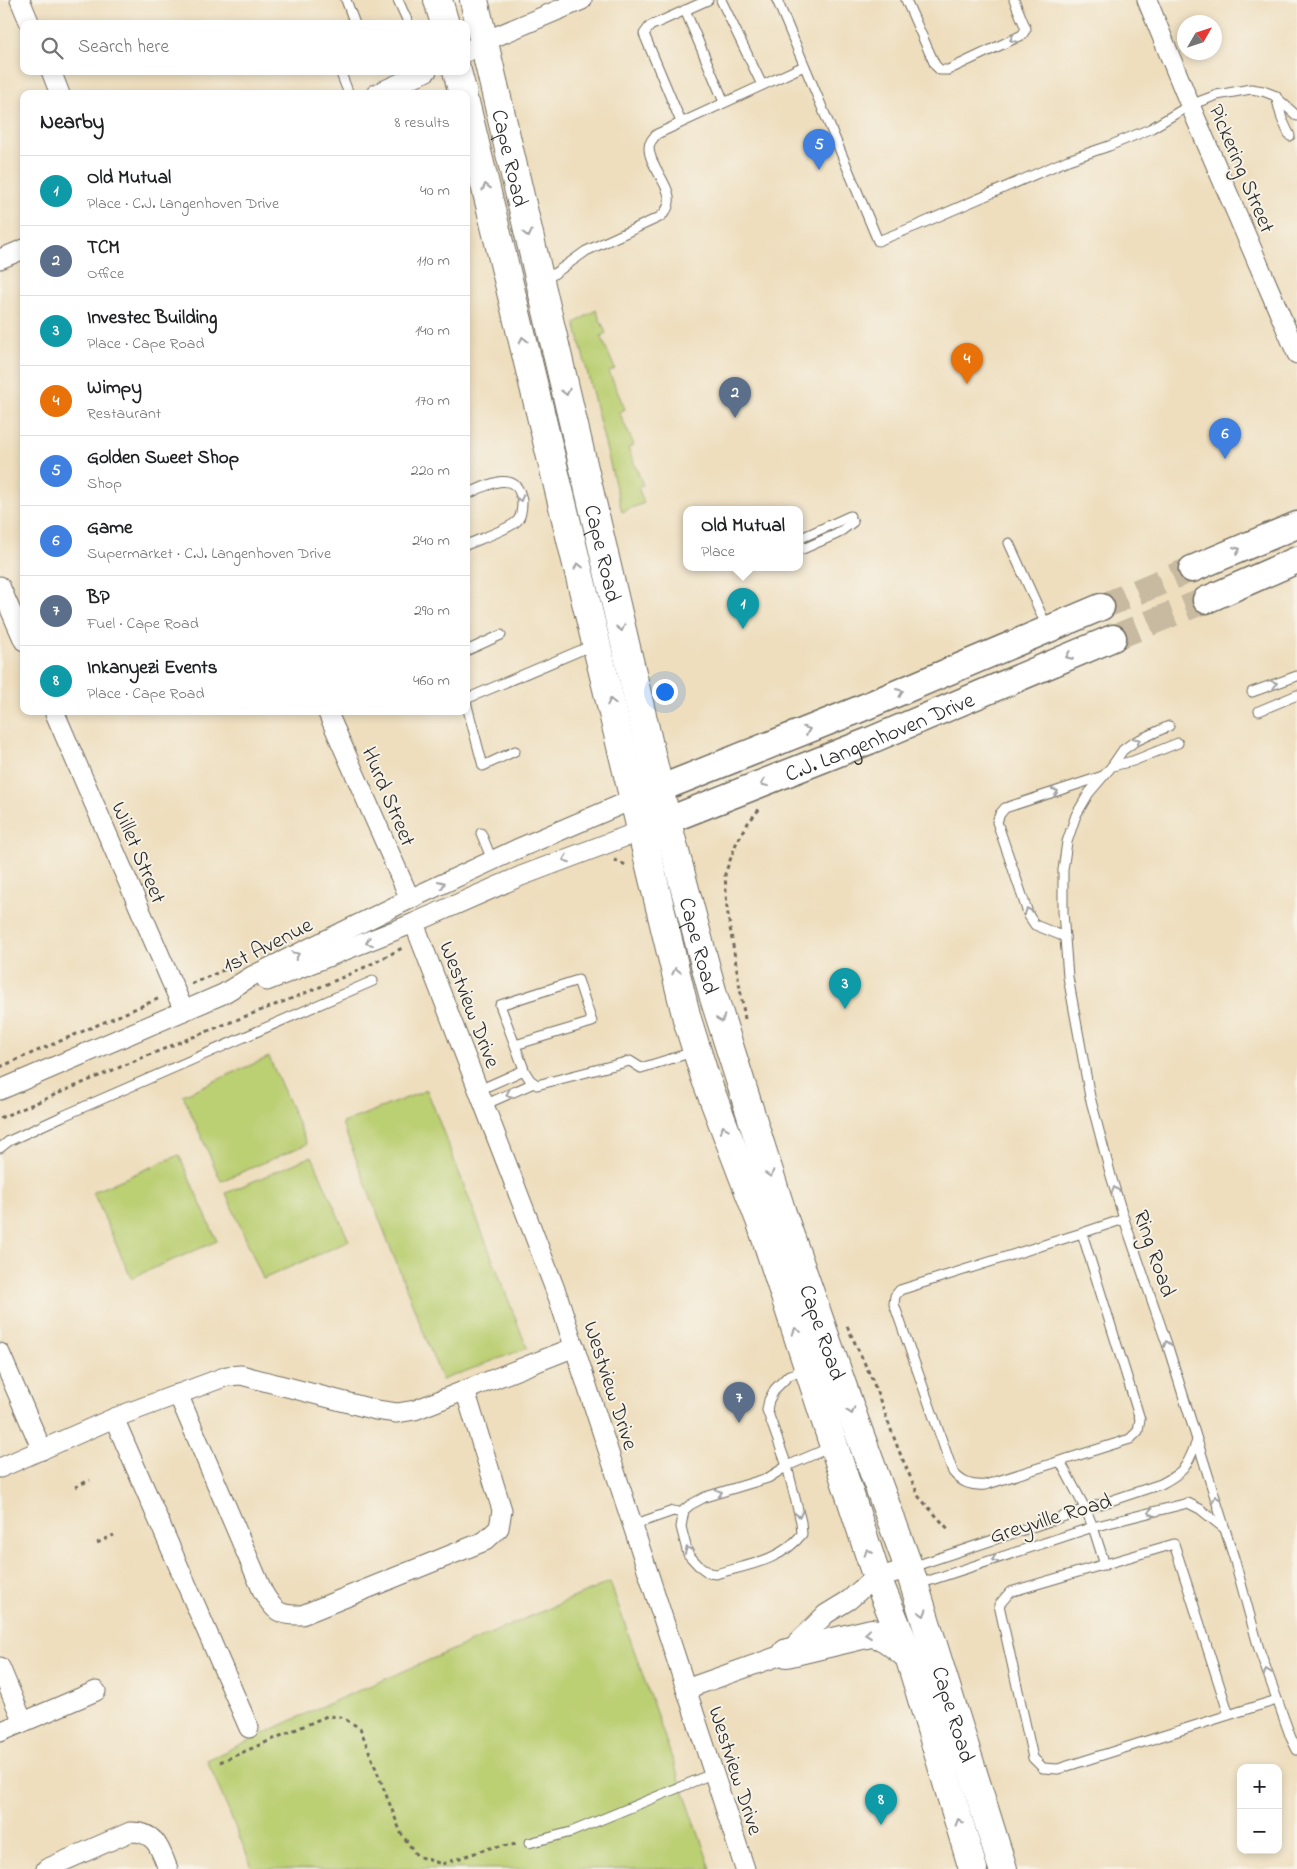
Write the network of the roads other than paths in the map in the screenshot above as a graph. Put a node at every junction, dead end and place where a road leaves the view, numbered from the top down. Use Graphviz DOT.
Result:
graph roads {
  1 [pos="20,0"];
  2 [pos="346,0"];
  3 [pos="398,0"];
  4 [pos="438,0"];
  5 [pos="474,0"];
  6 [pos="582,0"];
  7 [pos="708,0"];
  8 [pos="721,0"];
  9 [pos="777,0"];
  10 [pos="906,0"];
  11 [pos="1014,0"];
  12 [pos="1147,0"];
  13 [pos="685,10"];
  14 [pos="28,20"];
  15 [pos="354,20"];
  16 [pos="407,20"];
  17 [pos="444,20"];
  18 [pos="475,47"];
  19 [pos="804,66"];
  20 [pos="53,75"];
  21 [pos="342,75"];
  22 [pos="419,75"];
  23 [pos="458,75"];
  24 [pos="762,85"];
  25 [pos="58,90"];
  26 [pos="347,90"];
  27 [pos="385,90"];
  28 [pos="462,90"];
  29 [pos="1276,96"];
  30 [pos="724,102"];
  31 [pos="1190,105"];
  32 [pos="1297,116"];
  33 [pos="470,122"];
  34 [pos="681,122"];
  35 [pos="1290,136"];
  36 [pos="20,250"];
  37 [pos="0,259"];
  38 [pos="540,284"];
  39 [pos="1297,354"];
  40 [pos="470,493"];
  41 [pos="851,519"];
  42 [pos="1297,525"];
  43 [pos="470,543"];
  44 [pos="1009,543"];
  45 [pos="803,549"];
  46 [pos="1297,560"];
  47 [pos="1192,569"];
  48 [pos="0,586"];
  49 [pos="1206,600"];
  50 [pos="1101,607"];
  51 [pos="1048,630"];
  52 [pos="20,633"];
  53 [pos="501,635"];
  54 [pos="1113,638"];
  55 [pos="597,643"];
  56 [pos="470,648"];
  57 [pos="1297,676"];
  58 [pos="1252,692"];
  59 [pos="1297,695"];
  60 [pos="470,698"];
  61 [pos="1259,711"];
  62 [pos="56,715"];
  63 [pos="329,715"];
  64 [pos="470,715"];
  65 [pos="1169,726"];
  66 [pos="1178,743"];
  67 [pos="515,752"];
  68 [pos="1112,766"];
  69 [pos="1104,776"];
  70 [pos="659,788"];
  71 [pos="634,799"];
  72 [pos="655,826"];
  73 [pos="480,833"];
  74 [pos="492,860"];
  75 [pos="410,899"];
  76 [pos="417,931"];
  77 [pos="1065,937"];
  78 [pos="373,980"];
  79 [pos="223,994"];
  80 [pos="184,1012"];
  81 [pos="515,1045"];
  82 [pos="697,1050"];
  83 [pos="524,1070"];
  84 [pos="534,1083"];
  85 [pos="0,1090"];
  86 [pos="481,1098"];
  87 [pos="0,1148"];
  88 [pos="1124,1219"];
  89 [pos="1082,1233"];
  90 [pos="575,1347"];
  91 [pos="0,1353"];
  92 [pos="809,1370"];
  93 [pos="465,1390"];
  94 [pos="178,1394"];
  95 [pos="114,1418"];
  96 [pos="1197,1440"];
  97 [pos="833,1446"];
  98 [pos="42,1450"];
  99 [pos="1060,1461"];
  100 [pos="787,1466"];
  101 [pos="0,1468"];
  102 [pos="1086,1510"];
  103 [pos="684,1513"];
  104 [pos="633,1525"];
  105 [pos="1094,1527"];
  106 [pos="1225,1529"];
  107 [pos="1105,1565"];
  108 [pos="912,1577"];
  109 [pos="880,1586"];
  110 [pos="788,1653"];
  111 [pos="909,1656"];
  112 [pos="0,1667"];
  113 [pos="686,1689"];
  114 [pos="96,1691"];
  115 [pos="1277,1700"];
  116 [pos="1229,1715"];
  117 [pos="23,1722"];
  118 [pos="249,1728"];
  119 [pos="0,1732"];
  120 [pos="1297,1750"];
  121 [pos="714,1773"];
  122 [pos="530,1843"];
  123 [pos="46,1869"];
  124 [pos="168,1869"];
  125 [pos="745,1869"];
  126 [pos="973,1869"];
  127 [pos="1003,1869"];
  1 -- 14 [label="street"];
  2 -- 15 [label="lane"];
  3 -- 16 [label="lane"];
  4 -- 17 [label="main road"];
  5 -- 18 [label="main road, Cape Road"];
  6 -- 18 [label="street"];
  7 -- 13 [label="lane"];
  8 -- 24 [label="lane"];
  9 -- 19 [label="lane"];
  11 -- 10 [label="lane, one-way"];
  12 -- 31 [label="street, Pickering Street"];
  13 -- 30 [label="lane"];
  13 -- 34 [label="lane"];
  18 -- 38 [label="main road, Cape Road, one-way"];
  19 -- 24 [label="lane"];
  19 -- 31 [label="lane"];
  20 -- 25 [label="street"];
  21 -- 26 [label="lane"];
  22 -- 27 [label="street"];
  23 -- 28 [label="main road, Cape Road"];
  24 -- 30 [label="lane"];
  29 -- 31 [label="lane"];
  29 -- 32 [label="lane"];
  29 -- 35 [label="lane"];
  30 -- 34 [label="lane"];
  31 -- 39 [label="street, Pickering Street"];
  55 -- 33 [label="main road, Cape Road, one-way"];
  34 -- 38 [label="lane"];
  36 -- 37 [label="street"];
  38 -- 70 [label="main road, Cape Road, one-way"];
  40 -- 43 [label="lane, one-way"];
  41 -- 45 [label="lane"];
  47 -- 42 [label="main road, one-way"];
  44 -- 51 [label="lane"];
  46 -- 49 [label="main road"];
  48 -- 52 [label="street"];
  50 -- 51 [label="main road, C.J. Langenhoven Drive"];
  70 -- 51 [label="main road, C.J. Langenhoven Drive, one-way"];
  53 -- 56 [label="lane"];
  54 -- 72 [label="main road, C.J. Langenhoven Drive, one-way"];
  55 -- 60 [label="lane"];
  71 -- 55 [label="main road, Cape Road, one-way"];
  58 -- 57 [label="lane, one-way"];
  59 -- 61 [label="lane"];
  62 -- 80 [label="street, Willet Street"];
  63 -- 75 [label="street, Hurd Street"];
  64 -- 67 [label="lane"];
  68 -- 65 [label="lane, Ring Road, one-way"];
  66 -- 68 [label="lane"];
  68 -- 69 [label="lane, Ring Road"];
  69 -- 77 [label="lane, Ring Road"];
  77 -- 69 [label="lane, one-way"];
  70 -- 71 [label="main road, C.J. Langenhoven Drive"];
  70 -- 72 [label="main road, Cape Road"];
  71 -- 72 [label="main road, Cape Road"];
  71 -- 74 [label="street, 1st Avenue"];
  72 -- 76 [label="street, 1st Avenue, one-way"];
  82 -- 72 [label="main road, Cape Road, one-way"];
  72 -- 108 [label="main road, Cape Road, one-way"];
  73 -- 74 [label="lane"];
  75 -- 74 [label="street, 1st Avenue, one-way"];
  79 -- 75 [label="street, 1st Avenue, one-way"];
  76 -- 79 [label="street, 1st Avenue, one-way"];
  76 -- 86 [label="street, Westview Drive"];
  88 -- 77 [label="lane, Ring Road, one-way"];
  78 -- 87 [label="lane"];
  79 -- 80 [label="street"];
  80 -- 85 [label="street"];
  81 -- 81 [label="lane"];
  81 -- 83 [label="lane"];
  82 -- 84 [label="lane"];
  92 -- 82 [label="main road, Cape Road, one-way"];
  83 -- 84 [label="lane"];
  83 -- 86 [label="lane"];
  84 -- 86 [label="lane, one-way"];
  86 -- 90 [label="street, Westview Drive"];
  88 -- 89 [label="lane"];
  96 -- 88 [label="lane, Ring Road, one-way"];
  89 -- 99 [label="lane"];
  89 -- 99 [label="lane"];
  90 -- 93 [label="street"];
  90 -- 104 [label="street, Westview Drive"];
  91 -- 98 [label="street"];
  92 -- 97 [label="main road, Cape Road"];
  92 -- 100 [label="lane"];
  93 -- 94 [label="street"];
  93 -- 94 [label="street"];
  94 -- 95 [label="street"];
  95 -- 98 [label="street"];
  95 -- 118 [label="street"];
  96 -- 102 [label="lane, Greyville Road"];
  106 -- 96 [label="lane, Ring Road, one-way"];
  97 -- 100 [label="lane"];
  109 -- 97 [label="main road, Cape Road, one-way"];
  98 -- 101 [label="street"];
  99 -- 102 [label="lane"];
  103 -- 100 [label="lane, one-way"];
  100 -- 103 [label="lane, one-way"];
  102 -- 105 [label="lane"];
  102 -- 108 [label="lane, Greyville Road"];
  103 -- 104 [label="lane"];
  104 -- 113 [label="street, Westview Drive"];
  106 -- 105 [label="lane, Greyville Road, one-way"];
  105 -- 107 [label="lane"];
  105 -- 108 [label="lane, Greyville Road, one-way"];
  115 -- 106 [label="lane, Ring Road, one-way"];
  107 -- 116 [label="lane"];
  107 -- 116 [label="lane"];
  108 -- 109 [label="street, Greyville Road"];
  108 -- 127 [label="main road, Cape Road, one-way"];
  109 -- 110 [label="street, Greyville Road"];
  109 -- 111 [label="main road, Cape Road"];
  111 -- 110 [label="main road, one-way"];
  110 -- 113 [label="street"];
  126 -- 111 [label="main road, Cape Road, one-way"];
  112 -- 117 [label="street"];
  113 -- 121 [label="street, Westview Drive"];
  114 -- 117 [label="street"];
  115 -- 116 [label="lane"];
  115 -- 120 [label="lane, Ring Road"];
  117 -- 119 [label="street"];
  121 -- 122 [label="lane"];
  121 -- 125 [label="street, Westview Drive"];
  123 -- 124 [label="street"];
}
